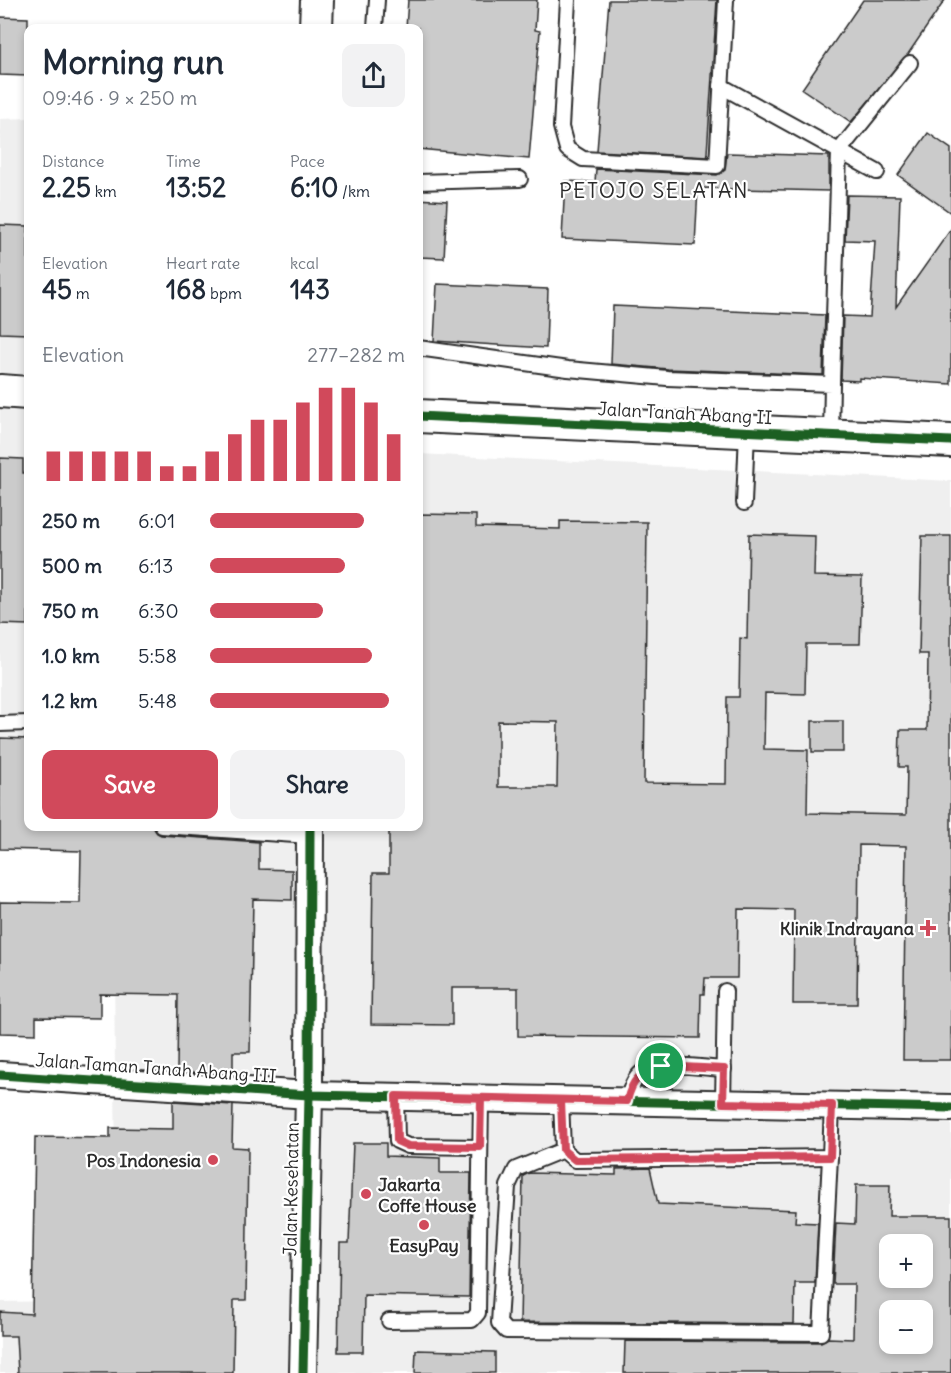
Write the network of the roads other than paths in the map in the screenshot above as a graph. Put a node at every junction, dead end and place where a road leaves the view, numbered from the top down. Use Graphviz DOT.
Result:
graph roads {
  1 [pos="317,0"];
  2 [pos="377,0"];
  3 [pos="568,0"];
  4 [pos="726,0"];
  5 [pos="316,24"];
  6 [pos="375,24"];
  7 [pos="910,63"];
  8 [pos="721,86"];
  9 [pos="839,151"];
  10 [pos="877,172"];
  11 [pos="520,179"];
  12 [pos="423,182"];
  13 [pos="423,349"];
  14 [pos="832,384"];
  15 [pos="0,392"];
  16 [pos="24,393"];
  17 [pos="423,416"];
  18 [pos="747,432"];
  19 [pos="831,436"];
  20 [pos="951,441"];
  21 [pos="744,503"];
  22 [pos="24,723"];
  23 [pos="0,724"];
  24 [pos="310,831"];
  25 [pos="725,991"];
  26 [pos="724,1069"];
  27 [pos="0,1075"];
  28 [pos="309,1095"];
  29 [pos="396,1096"];
  30 [pos="481,1098"];
  31 [pos="561,1100"];
  32 [pos="627,1101"];
  33 [pos="723,1103"];
  34 [pos="832,1105"];
  35 [pos="951,1108"];
  36 [pos="480,1147"];
  37 [pos="563,1150"];
  38 [pos="830,1157"];
  39 [pos="389,1321"];
  40 [pos="303,1373"];
  1 -- 5 [label="street"];
  2 -- 6 [label="lane"];
  3 -- 8 [label="lane"];
  4 -- 8 [label="lane"];
  7 -- 9 [label="lane"];
  8 -- 9 [label="lane"];
  9 -- 10 [label="lane"];
  9 -- 14 [label="lane"];
  11 -- 12 [label="lane"];
  13 -- 14 [label="lane"];
  14 -- 19 [label="lane"];
  15 -- 16 [label="street"];
  17 -- 18 [label="street, Jalan Tanah Abang II"];
  18 -- 19 [label="street, Jalan Tanah Abang II"];
  18 -- 21 [label="lane"];
  19 -- 20 [label="street, Jalan Tanah Abang II"];
  22 -- 23 [label="lane"];
  24 -- 28 [label="street, Jalan Kesehatan"];
  25 -- 26 [label="lane"];
  26 -- 32 [label="lane"];
  26 -- 33 [label="lane"];
  27 -- 28 [label="street, Jalan Taman Tanah Abang III"];
  28 -- 29 [label="street, Jalan Taman Tanah Abang III"];
  28 -- 40 [label="street, Jalan Kesehatan"];
  29 -- 30 [label="street, Jalan Taman Tanah Abang III"];
  29 -- 36 [label="lane"];
  30 -- 31 [label="street, Jalan Taman Tanah Abang III"];
  30 -- 36 [label="lane"];
  31 -- 32 [label="street, Jalan Taman Tanah Abang III"];
  31 -- 37 [label="lane"];
  32 -- 33 [label="street, Jalan Taman Tanah Abang III"];
  33 -- 34 [label="street, Jalan Taman Tanah Abang III"];
  34 -- 35 [label="street, Jalan Taman Tanah Abang III"];
  34 -- 38 [label="lane"];
  36 -- 39 [label="lane"];
  37 -- 38 [label="lane"];
  37 -- 38 [label="lane"];
}
